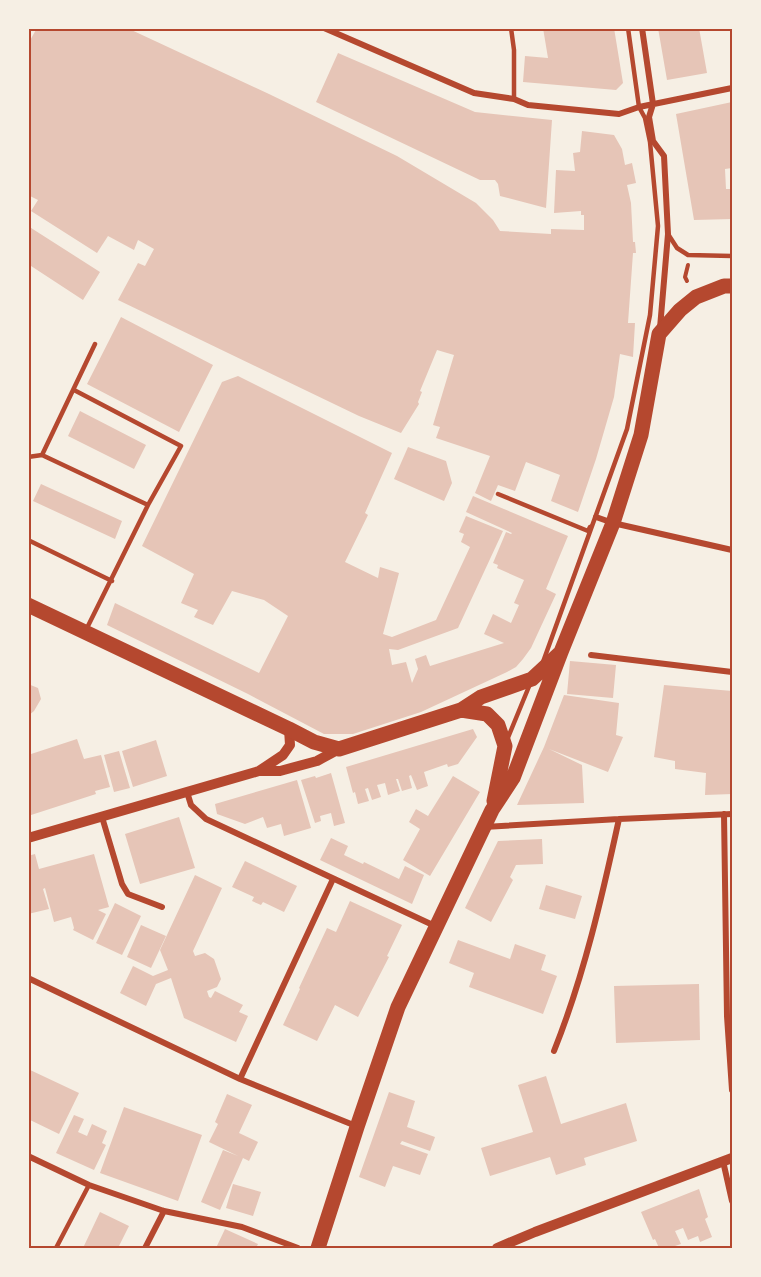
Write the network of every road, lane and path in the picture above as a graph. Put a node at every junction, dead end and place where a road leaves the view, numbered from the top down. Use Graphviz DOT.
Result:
graph roads {
  1 [pos="324,28"];
  2 [pos="511,28"];
  3 [pos="628,28"];
  4 [pos="642,28"];
  5 [pos="732,88"];
  6 [pos="514,99"];
  7 [pos="653,104"];
  8 [pos="639,107"];
  9 [pos="668,234"];
  10 [pos="732,256"];
  11 [pos="732,286"];
  12 [pos="659,334"];
  13 [pos="95,344"];
  14 [pos="74,390"];
  15 [pos="42,455"];
  16 [pos="28,457"];
  17 [pos="498,494"];
  18 [pos="148,505"];
  19 [pos="596,517"];
  20 [pos="613,523"];
  21 [pos="28,540"];
  22 [pos="732,550"];
  23 [pos="112,581"];
  24 [pos="28,605"];
  25 [pos="85,632"];
  26 [pos="561,652"];
  27 [pos="591,655"];
  28 [pos="732,672"];
  29 [pos="532,679"];
  30 [pos="461,710"];
  31 [pos="289,729"];
  32 [pos="505,746"];
  33 [pos="339,749"];
  34 [pos="259,771"];
  35 [pos="187,792"];
  36 [pos="492,810"];
  37 [pos="724,814"];
  38 [pos="732,814"];
  39 [pos="102,816"];
  40 [pos="619,819"];
  41 [pos="483,827"];
  42 [pos="28,838"];
  43 [pos="333,879"];
  44 [pos="162,907"];
  45 [pos="436,926"];
  46 [pos="28,978"];
  47 [pos="554,1051"];
  48 [pos="240,1079"];
  49 [pos="732,1090"];
  50 [pos="357,1127"];
  51 [pos="28,1156"];
  52 [pos="728,1160"];
  53 [pos="89,1185"];
  54 [pos="732,1201"];
  55 [pos="164,1211"];
  56 [pos="56,1248"];
  57 [pos="145,1248"];
  58 [pos="298,1248"];
  59 [pos="318,1248"];
  60 [pos="497,1248"];
  1 -- 6 [label="street"];
  2 -- 6 [label="lane"];
  3 -- 8 [label="lane"];
  4 -- 7 [label="street"];
  5 -- 7 [label="street"];
  6 -- 8 [label="street"];
  7 -- 8 [label="street"];
  7 -- 9 [label="street"];
  8 -- 19 [label="lane"];
  9 -- 10 [label="lane"];
  9 -- 12 [label="street"];
  11 -- 12 [label="main road"];
  12 -- 20 [label="main road"];
  13 -- 14 [label="lane"];
  14 -- 15 [label="lane"];
  14 -- 18 [label="lane"];
  15 -- 16 [label="lane"];
  15 -- 18 [label="lane"];
  17 -- 19 [label="lane"];
  18 -- 23 [label="lane"];
  19 -- 20 [label="street"];
  19 -- 29 [label="lane"];
  20 -- 22 [label="street"];
  20 -- 26 [label="main road"];
  21 -- 23 [label="lane"];
  23 -- 25 [label="lane"];
  24 -- 25 [label="main road"];
  25 -- 31 [label="main road"];
  26 -- 29 [label="main road"];
  26 -- 36 [label="main road"];
  27 -- 28 [label="street"];
  29 -- 30 [label="main road"];
  29 -- 32 [label="lane"];
  30 -- 32 [label="main road"];
  30 -- 33 [label="main road"];
  31 -- 33 [label="main road"];
  31 -- 34 [label="street"];
  32 -- 36 [label="main road"];
  33 -- 34 [label="street"];
  34 -- 35 [label="street"];
  35 -- 39 [label="street"];
  35 -- 43 [label="street"];
  36 -- 41 [label="main road"];
  37 -- 38 [label="street"];
  37 -- 40 [label="street"];
  37 -- 49 [label="street"];
  39 -- 42 [label="street"];
  39 -- 44 [label="street"];
  40 -- 41 [label="street"];
  40 -- 47 [label="street"];
  41 -- 45 [label="main road"];
  43 -- 45 [label="street"];
  43 -- 48 [label="street"];
  45 -- 50 [label="main road"];
  46 -- 48 [label="street"];
  48 -- 50 [label="street"];
  50 -- 59 [label="main road"];
  51 -- 53 [label="street"];
  52 -- 54 [label="street"];
  52 -- 60 [label="street"];
  53 -- 55 [label="street"];
  53 -- 56 [label="lane"];
  55 -- 57 [label="street"];
  55 -- 58 [label="street"];
}
